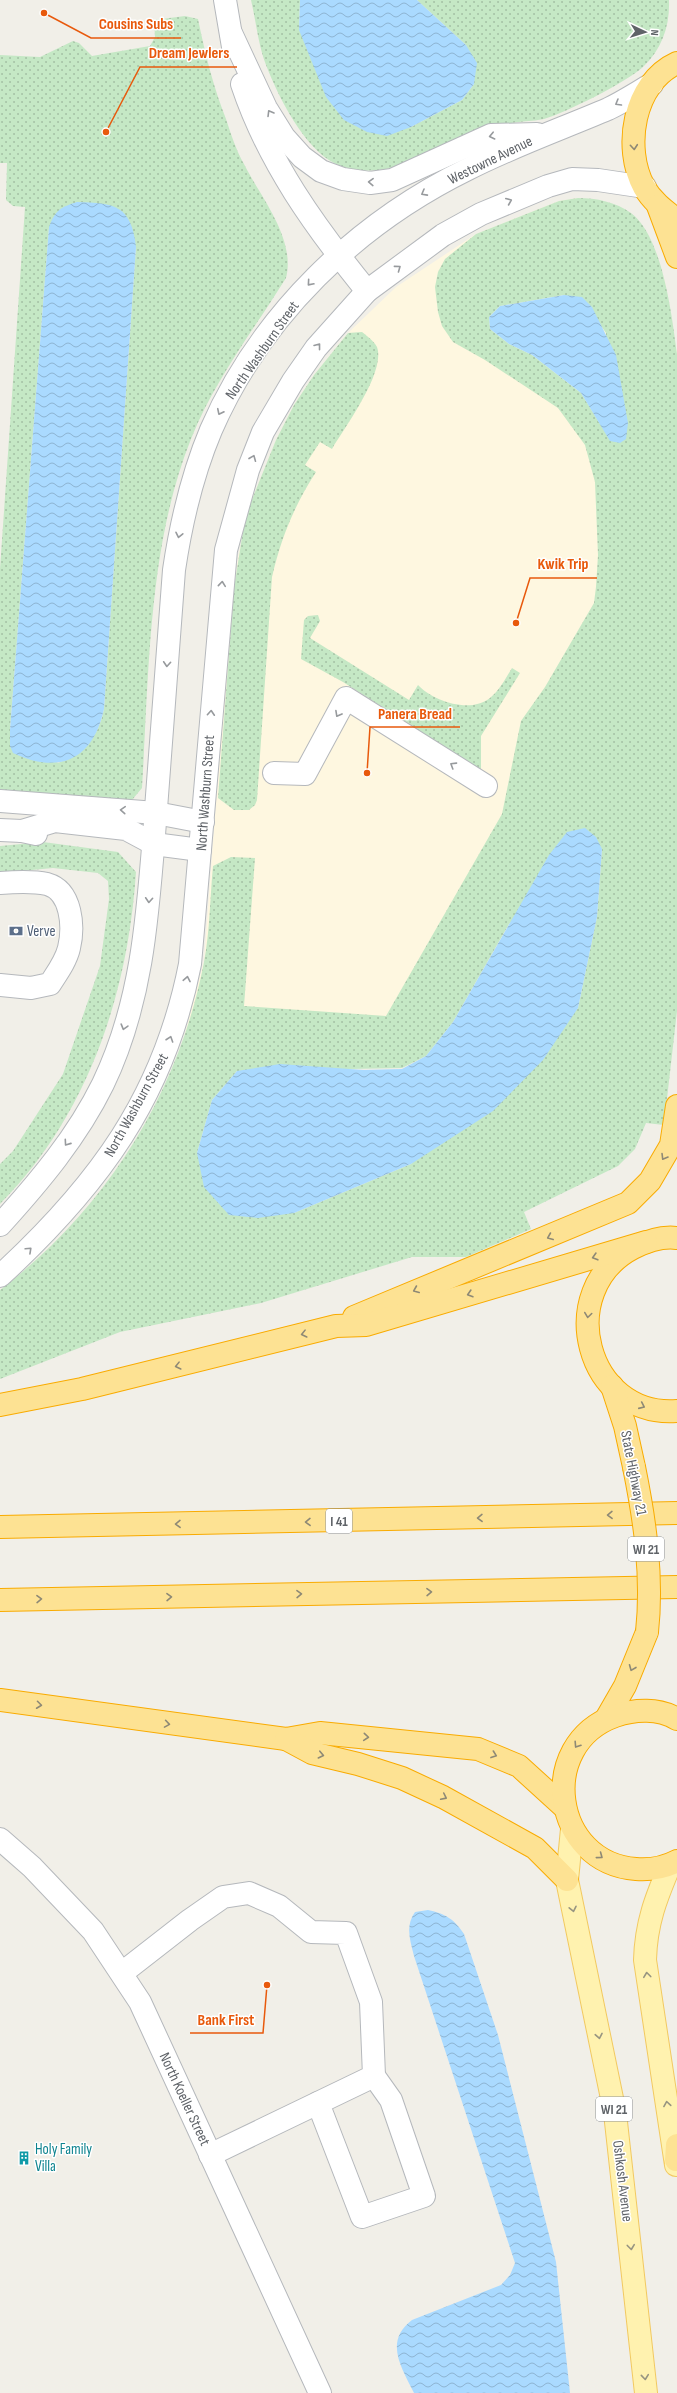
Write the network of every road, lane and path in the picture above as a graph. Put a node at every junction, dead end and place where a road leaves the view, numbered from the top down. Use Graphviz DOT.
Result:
graph roads {
  1 [pos="225,0"];
  2 [pos="231,33"];
  3 [pos="675,60"];
  4 [pos="652,84"];
  5 [pos="544,134"];
  6 [pos="644,187"];
  7 [pos="658,206"];
  8 [pos="677,220"];
  9 [pos="338,255"];
  10 [pos="677,257"];
  11 [pos="366,291"];
  12 [pos="274,773"];
  13 [pos="486,786"];
  14 [pos="0,801"];
  15 [pos="45,805"];
  16 [pos="0,813"];
  17 [pos="156,813"];
  18 [pos="203,822"];
  19 [pos="0,830"];
  20 [pos="200,850"];
  21 [pos="153,853"];
  22 [pos="0,883"];
  23 [pos="0,986"];
  24 [pos="677,1106"];
  25 [pos="0,1225"];
  26 [pos="675,1234"];
  27 [pos="646,1242"];
  28 [pos="0,1276"];
  29 [pos="336,1326"];
  30 [pos="612,1386"];
  31 [pos="0,1405"];
  32 [pos="677,1412"];
  33 [pos="677,1514"];
  34 [pos="0,1527"];
  35 [pos="677,1588"];
  36 [pos="0,1600"];
  37 [pos="0,1700"];
  38 [pos="606,1719"];
  39 [pos="677,1719"];
  40 [pos="286,1740"];
  41 [pos="565,1808"];
  42 [pos="572,1829"];
  43 [pos="0,1839"];
  44 [pos="674,1863"];
  45 [pos="567,1880"];
  46 [pos="122,1973"];
  47 [pos="374,2076"];
  48 [pos="318,2103"];
  49 [pos="210,2154"];
  50 [pos="677,2158"];
  51 [pos="320,2393"];
  52 [pos="646,2393"];
  1 -- 2 [label="street"];
  5 -- 2 [label="street, one-way"];
  2 -- 9 [label="street"];
  3 -- 4 [label="highway"];
  4 -- 5 [label="street, Westowne Avenue, one-way"];
  4 -- 6 [label="highway, one-way"];
  5 -- 9 [label="street, Westowne Avenue, one-way"];
  6 -- 7 [label="highway"];
  11 -- 6 [label="street, one-way"];
  7 -- 8 [label="highway"];
  7 -- 10 [label="highway"];
  9 -- 11 [label="street"];
  9 -- 17 [label="street, North Washburn Street, one-way"];
  18 -- 11 [label="street, North Washburn Street, one-way"];
  13 -- 12 [label="street, one-way"];
  14 -- 15 [label="street"];
  15 -- 16 [label="street"];
  17 -- 15 [label="street, one-way"];
  17 -- 18 [label="street"];
  17 -- 21 [label="street, North Washburn Street"];
  18 -- 20 [label="street, North Washburn Street"];
  19 -- 21 [label="street"];
  20 -- 21 [label="street"];
  28 -- 20 [label="street, North Washburn Street, one-way"];
  21 -- 25 [label="street, North Washburn Street, one-way"];
  22 -- 23 [label="street"];
  24 -- 29 [label="highway, one-way"];
  26 -- 27 [label="highway"];
  27 -- 29 [label="highway, one-way"];
  27 -- 30 [label="highway, one-way"];
  29 -- 31 [label="highway, one-way"];
  30 -- 32 [label="highway, one-way"];
  30 -- 38 [label="highway, State Highway 21 / WI 21, one-way, bridge"];
  33 -- 34 [label="highway, I 41, one-way"];
  36 -- 35 [label="highway, one-way"];
  37 -- 40 [label="highway, one-way"];
  38 -- 39 [label="highway"];
  38 -- 41 [label="highway, one-way"];
  40 -- 41 [label="highway, one-way"];
  40 -- 45 [label="highway, one-way"];
  41 -- 42 [label="highway"];
  42 -- 44 [label="highway, one-way"];
  42 -- 45 [label="main road, Oshkosh Avenue / WI 21"];
  43 -- 46 [label="street, North Koeller Street"];
  50 -- 44 [label="main road, one-way"];
  45 -- 52 [label="main road, Oshkosh Avenue / WI 21, one-way"];
  46 -- 47 [label="street"];
  46 -- 49 [label="street, North Koeller Street"];
  47 -- 48 [label="street"];
  47 -- 48 [label="street"];
  48 -- 49 [label="street"];
  49 -- 51 [label="street, North Koeller Street"];
}
